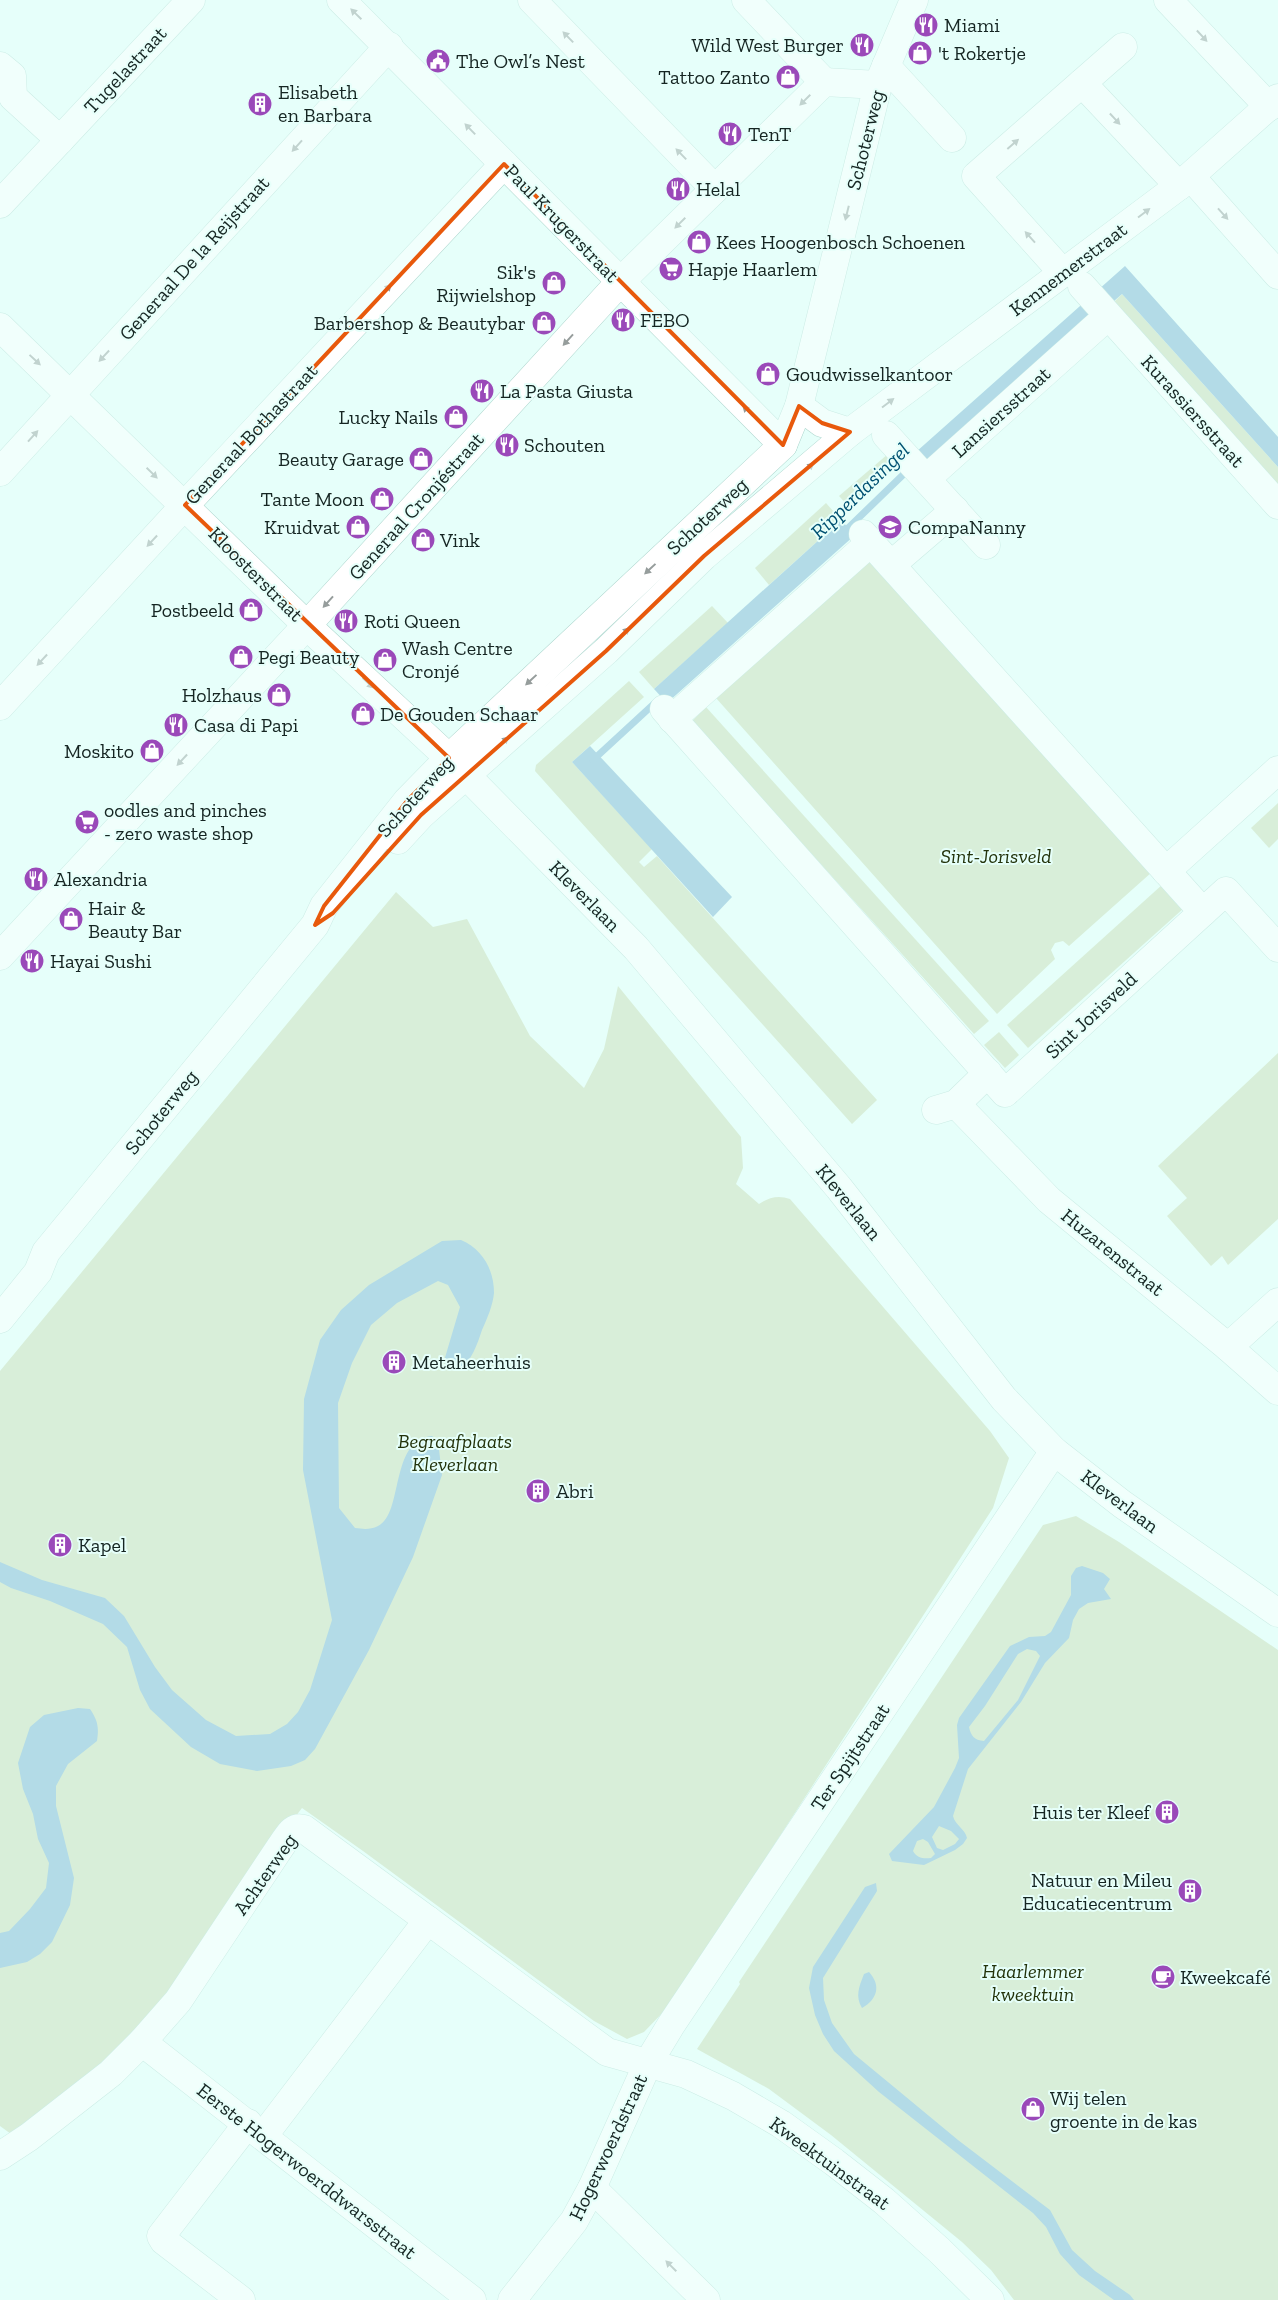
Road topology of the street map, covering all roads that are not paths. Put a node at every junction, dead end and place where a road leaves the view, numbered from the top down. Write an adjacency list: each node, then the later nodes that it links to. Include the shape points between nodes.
1 (191, 0): 15 (street, Tugelastraat)
2 (341, 0): 7 (street, Paul Krugerstraat, one-way to 2)
3 (532, 0): 18 (street, one-way to 3)
4 (746, 0): 11 (street)
5 (914, 0): 10 (street, Schoterweg)
6 (1168, 0): 13 (street, one-way to 13)
7 (389, 46): 16 (street, Paul Krugerstraat, one-way to 7); 25 (street, Generaal De la Reijstraat, one-way to 25)
8 (1123, 47): 12 (street)
9 (0, 66): 15 (street, via 12,76 13,97)
10 (882, 75): 11 (street); 14 (street); 26 (street, Schoterweg, one-way to 26)
11 (824, 82): 18 (street, Generaal Cronjéstraat, one-way to 18)
12 (1082, 84): 17 (street, one-way to 17); 22 (street, Kurassiersstraat, one-way to 12, via 976,176)
13 (1273, 102): 17 (street, Kennemerstraat)
14 (952, 138)
15 (60, 140): 19 (street, Tugelastraat)
16 (504, 164): 21 (street, Paul Krugerstraat); 32 (street, Generaal Bothastraat, one-way to 16)
17 (1185, 182): 20 (street, one-way to 20); 22 (street, Kennemerstraat, one-way to 17)
18 (715, 189): 21 (street, Generaal Cronjéstraat, one-way to 21)
19 (0, 204)
20 (1278, 275)
21 (620, 282): 29 (street, Paul Krugerstraat, one-way to 21); 38 (street, Generaal Cronjéstraat, one-way to 38)
22 (1078, 285): 23 (street, Kurassiersstraat); 27 (street, Kennemerstraat, one-way to 22)
23 (1108, 316): 31 (street, Lansiersstraat); 33 (street, Kurassiersstraat)
24 (0, 327): 25 (street, Kloosterstraat, one-way to 25)
25 (70, 393): 30 (street, Generaal De la Reijstraat, one-way to 25); 32 (street, Kloosterstraat, one-way to 32)
26 (799, 406): 27 (street, via 822,423); 29 (street, Schoterweg)
27 (850, 432): 36 (street, Schoterweg, one-way to 27)
28 (894, 444): 31 (street)
29 (783, 445): 36 (street, via 775,477); 40 (street, Schoterweg, one-way to 40)
30 (0, 472)
31 (926, 479): 34 (street)
32 (185, 505): 38 (street, Kloosterstraat); 39 (street, Generaal Bothastraat, one-way to 39)
33 (1278, 505)
34 (954, 510): 35 (street); 37 (street)
35 (986, 545)
36 (704, 556): 40 (street, Schoterweg, one-way to 36, via 606,650)
37 (891, 564): 42 (street); 46 (street, via 866,538 668,714)
38 (307, 625): 40 (street, Kloosterstraat, one-way to 40); 45 (street, Generaal Cronjéstraat, one-way to 45)
39 (0, 706)
40 (457, 766): 47 (street, Schoterweg, via 407,802 330,898 315,925); 53 (street, Kleverlaan, via 636,948 838,1188 1004,1399)
41 (1278, 770): 42 (street)
42 (1166, 870): 43 (street)
43 (1203, 912): 44 (street, via 1226,891); 46 (street, Sint Jorisveld, via 1005,1093)
44 (1278, 948)
45 (0, 956)
46 (988, 1073): 51 (street, Huzarenstraat, via 946,1107 1049,1200)
47 (46, 1252): 48 (street, Schoterweg, via 26,1264); 50 (street, Schoterweg, via 38,1272)
48 (0, 1296)
49 (1278, 1302): 51 (street)
50 (0, 1319)
51 (1228, 1347): 52 (street, Huzarenstraat)
52 (1278, 1391)
53 (1054, 1451): 54 (street, Kleverlaan, via 1122,1504); 57 (street, Ter Spijtstraat)
54 (1278, 1613)
55 (428, 1920): 56 (street, Achterweg, via 304,1829 294,1829 178,2001); 57 (street, Achterweg, via 607,2052); 58 (street)
56 (142, 2042): 58 (street, Eerste Hogerwoerddwarsstraat); 59 (street, Achterweg, via 110,2073)
57 (648, 2063): 60 (street, Hogerwoerdstraat); 65 (street, Kweektuinstraat, via 686,2074 781,2124 884,2201)
58 (256, 2129): 61 (street, via 161,2236); 62 (street, Eerste Hogerwoerddwarsstraat)
59 (0, 2156)
60 (592, 2188): 63 (street, Hogerwoerdstraat, via 574,2221); 64 (street, one-way to 60)
61 (241, 2300)
62 (472, 2300)
63 (512, 2300)
64 (706, 2300)
65 (990, 2300)

